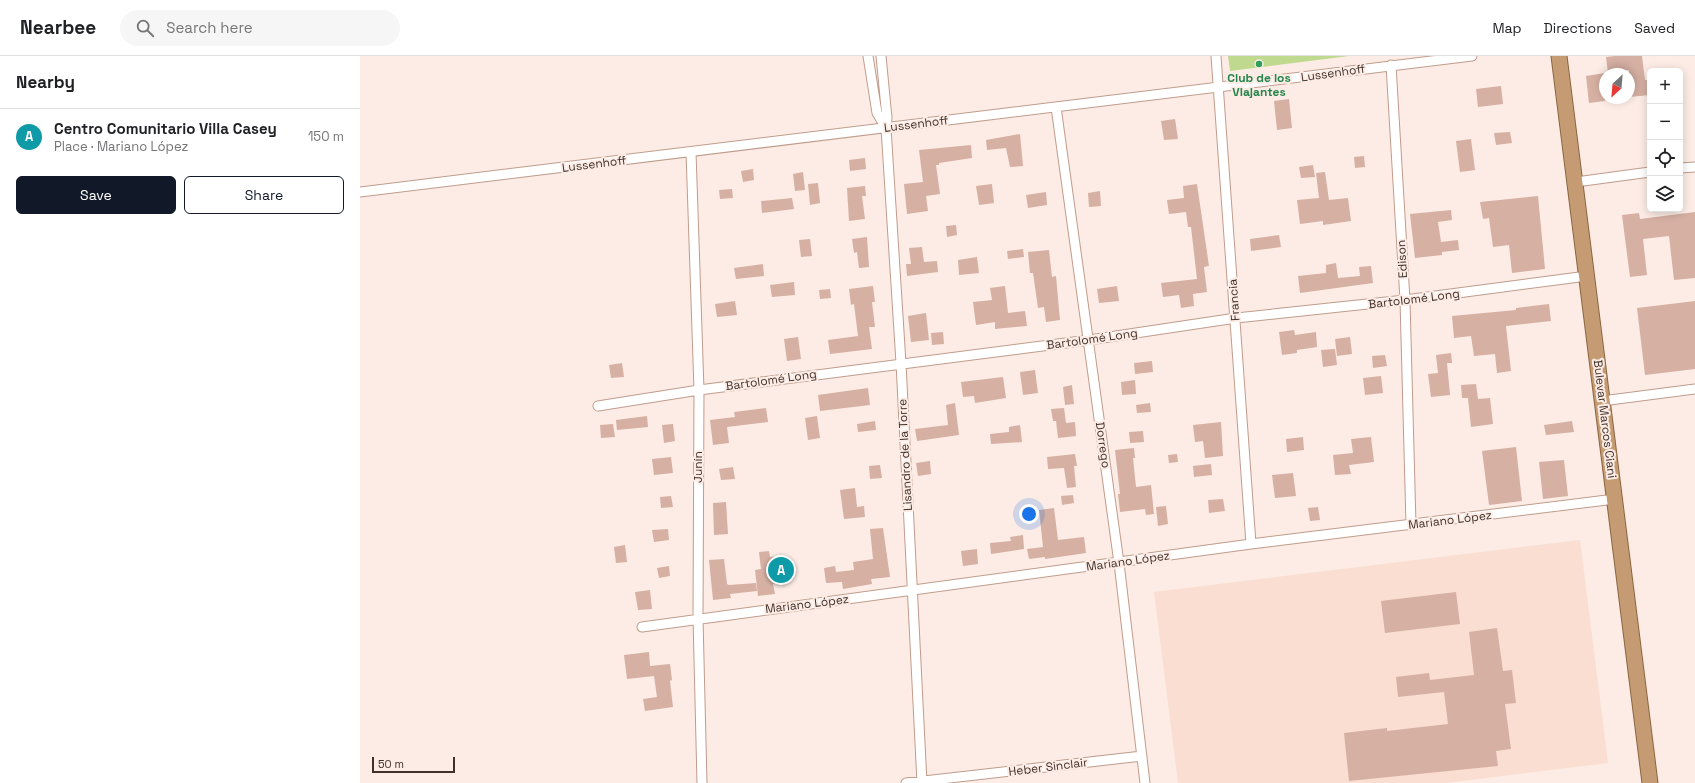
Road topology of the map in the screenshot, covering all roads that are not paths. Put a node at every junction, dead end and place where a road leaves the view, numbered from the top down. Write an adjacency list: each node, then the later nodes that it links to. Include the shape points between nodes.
1 (868, 56): 9 (street, Lisandro de la Torre, via 877,114)
2 (881, 56): 9 (street, Lisandro de la Torre)
3 (1216, 56): 7 (street, Francia)
4 (1472, 56): 6 (street, Lussenhoff)
5 (1559, 56): 14 (highway, Bulevar Marcos Ciani)
6 (1391, 65): 7 (street, Lussenhoff); 17 (street, Edison)
7 (1219, 88): 8 (street, Lussenhoff); 18 (street, Francia)
8 (1056, 107): 9 (street, Lussenhoff); 19 (street, Dorrego)
9 (886, 128): 10 (street, Lussenhoff); 20 (street, Lisandro de la Torre)
10 (691, 152): 15 (street, Lussenhoff); 21 (street, Junín)
11 (1695, 166): 12 (street)
12 (1683, 168)
13 (1647, 172): 14 (street)
14 (1576, 182): 16 (highway, Bulevar Marcos Ciani)
15 (360, 192)
16 (1587, 276): 17 (street, Bartolomé Long); 23 (highway, Bulevar Marcos Ciani)
17 (1405, 300): 18 (street, Bartolomé Long); 26 (street, Edison)
18 (1236, 318): 19 (street, Bartolomé Long); 27 (street, Francia)
19 (1089, 340): 20 (street, Bartolomé Long); 28 (street, Dorrego)
20 (901, 363): 21 (street, Bartolomé Long); 29 (street, Lisandro de la Torre)
21 (699, 390): 24 (street, Bartolomé Long); 30 (street, Junín)
22 (1695, 390): 23 (street)
23 (1602, 401): 25 (highway, Bulevar Marcos Ciani)
24 (598, 406)
25 (1615, 499): 26 (street, Mariano López); 37 (highway, Bulevar Marcos Ciani)
26 (1411, 525): 27 (street, Mariano López)
27 (1251, 544): 28 (street, Mariano López)
28 (1119, 563): 29 (street, Mariano López); 32 (street, Dorrego)
29 (912, 590): 30 (street, Mariano López); 33 (street, Lisandro de la Torre)
30 (698, 618): 31 (street, Mariano López); 34 (street, Junín)
31 (642, 626)
32 (1142, 756): 33 (street, Heber Sinclair); 36 (street, Dorrego)
33 (922, 782): 35 (street, Heber Sinclair)
34 (702, 783)
35 (906, 783)
36 (1145, 783)
37 (1650, 783)

